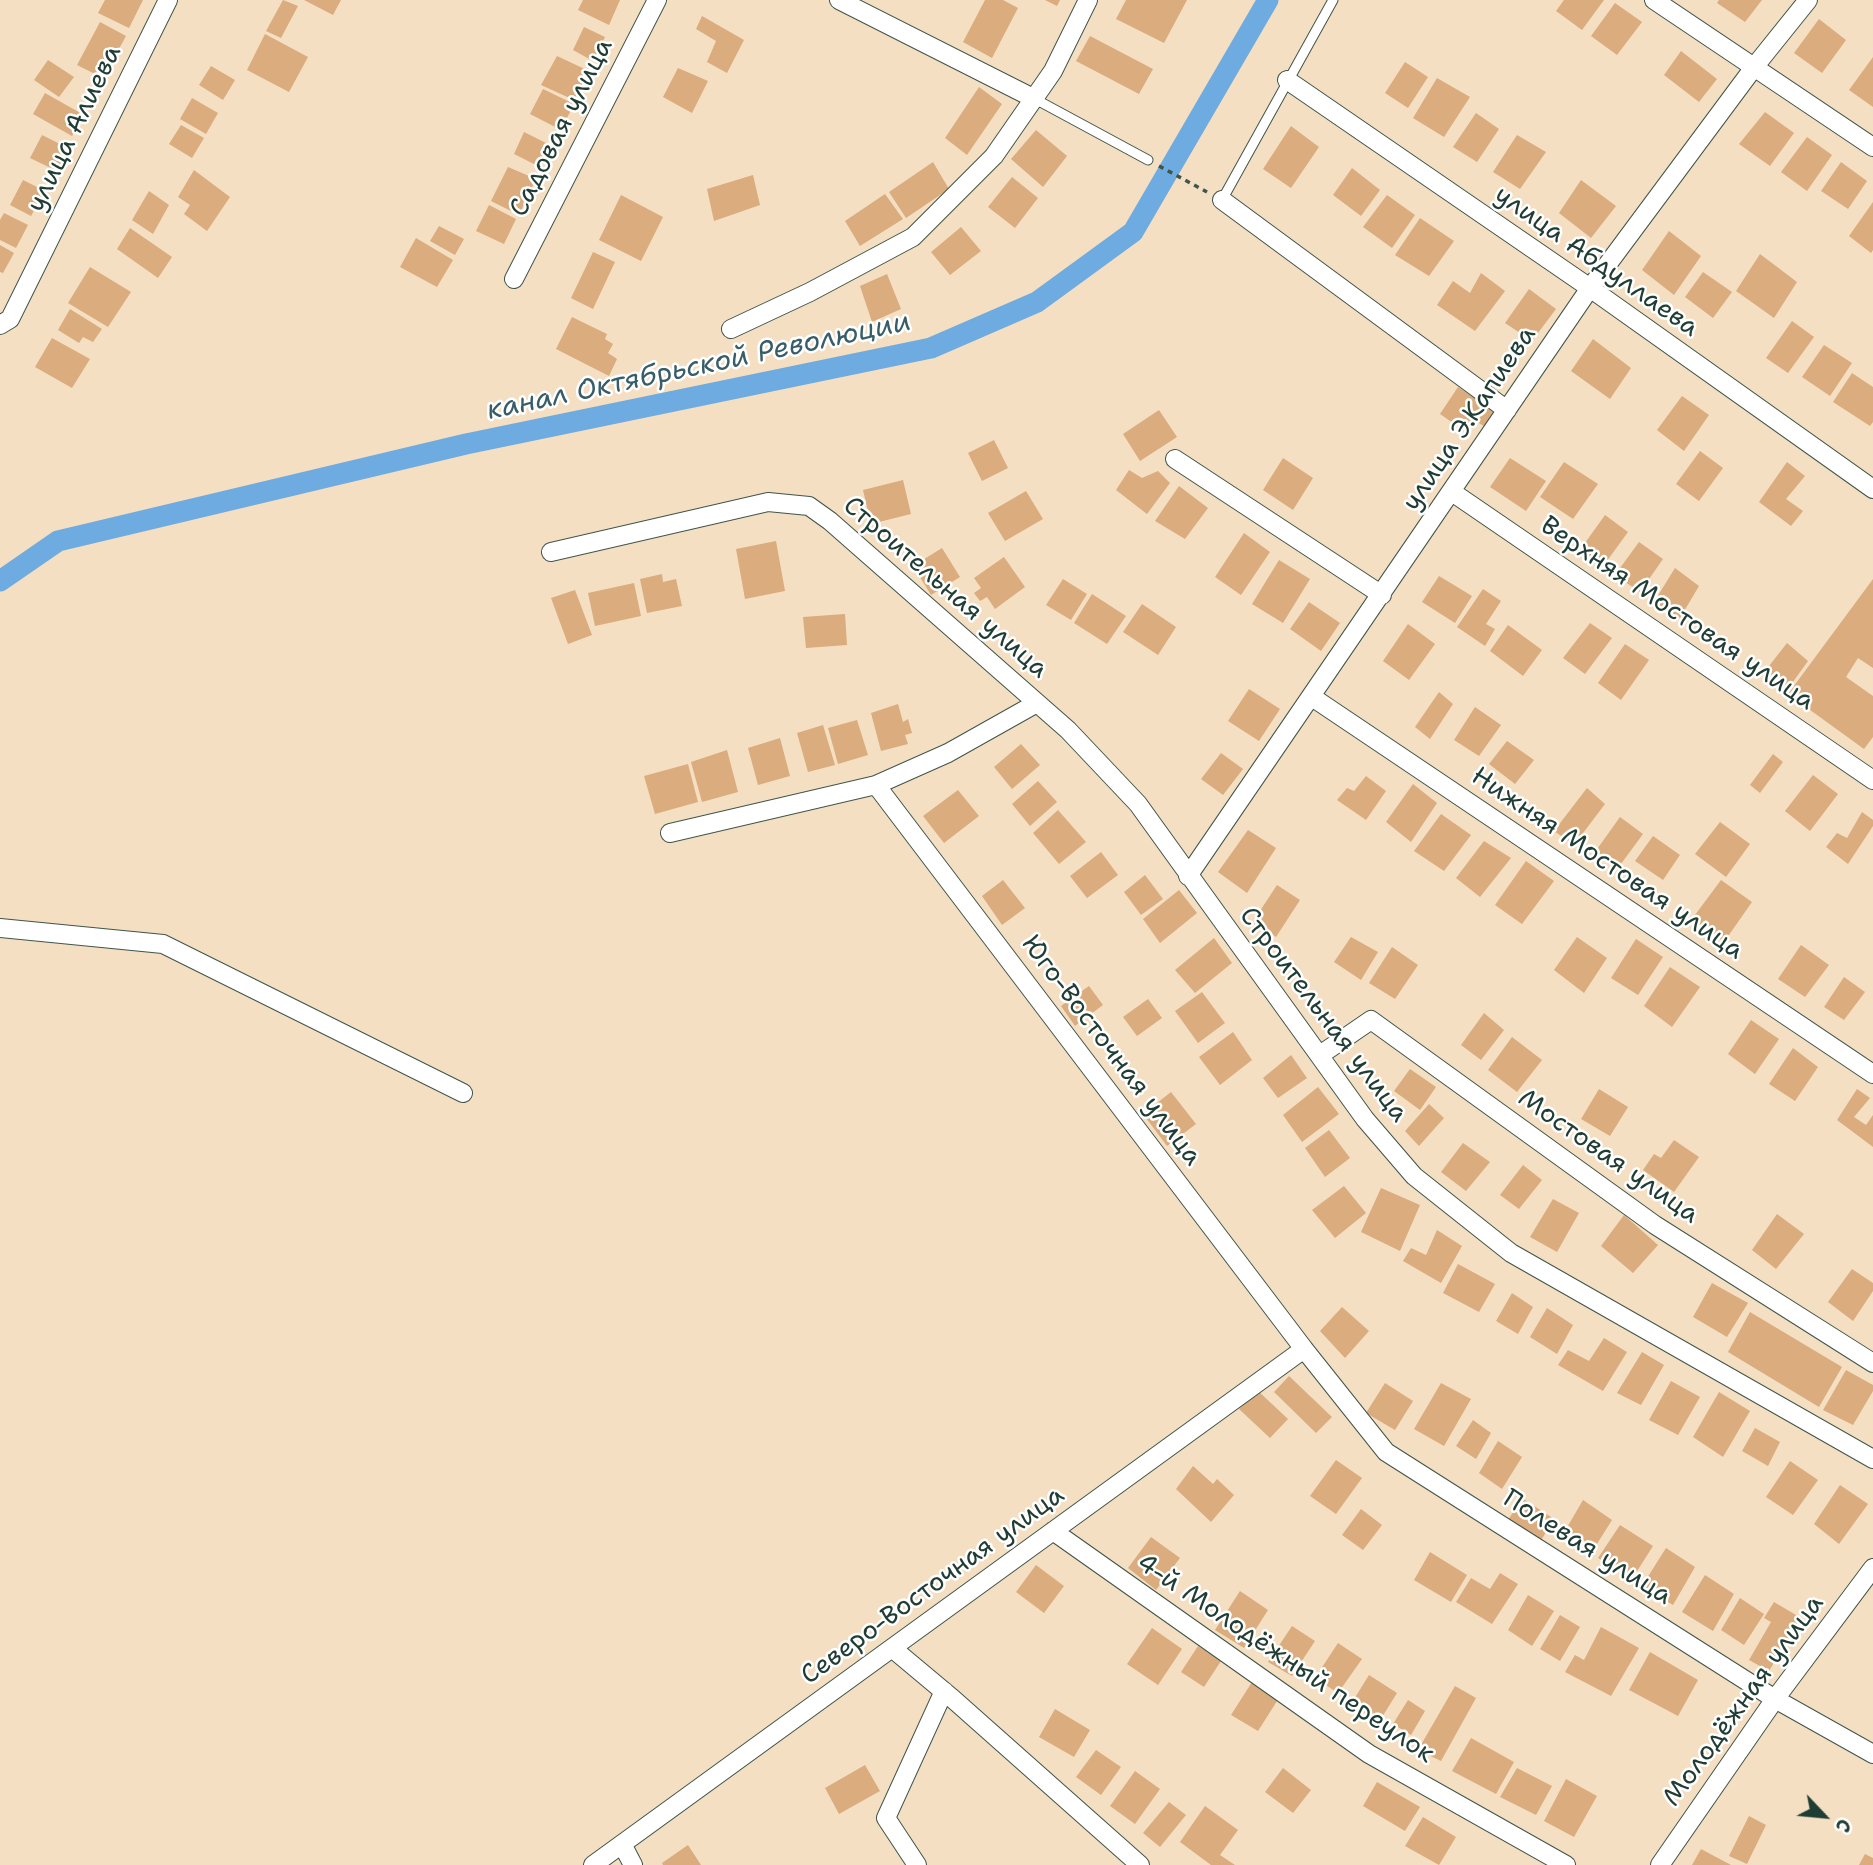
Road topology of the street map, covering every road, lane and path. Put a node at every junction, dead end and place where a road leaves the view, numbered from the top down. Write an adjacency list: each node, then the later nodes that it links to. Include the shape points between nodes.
1 (168, 0): 16 (street, улица Алиева)
2 (657, 0): 14 (street, Садовая улица)
3 (839, 0): 10 (street)
4 (1087, 0): 10 (street)
5 (1333, 0): 9 (lane)
6 (1654, 0): 8 (street)
7 (1808, 0): 8 (street, улица Э.Капиева)
8 (1755, 66): 11 (street); 15 (street, улица Э.Капиева)
9 (1287, 80): 13 (lane); 15 (street, улица Абдуллаева)
10 (1035, 99): 12 (lane); 17 (street, via 994,156 913,237)
11 (1873, 147)
12 (1148, 160): 13 (path)
13 (1222, 200): 18 (street)
14 (514, 279)
15 (1590, 288): 18 (street, улица Э.Капиева); 20 (street, улица Абдуллаева)
16 (5, 322)
17 (731, 329)
18 (1507, 410): 21 (street, улица Э.Капиева)
19 (1175, 460): 23 (street)
20 (1873, 489)
21 (1452, 492): 23 (street, улица Э.Капиева); 26 (street, Верхняя Мостовая улица)
22 (551, 552): 25 (street, Строительная улица, via 768,502 808,506 830,520)
23 (1382, 594): 24 (street, улица Э.Капиева)
24 (1312, 697): 29 (street, улица Э.Капиева); 32 (street, Нижняя Мостовая улица)
25 (1037, 703): 27 (street, via 948,753); 29 (street, Строительная улица, via 1138,804)
26 (1873, 780)
27 (876, 785): 28 (street); 34 (street, Юго-Восточная улица)
28 (670, 833)
29 (1188, 876): 31 (street, Строительная улица)
30 (0, 929): 33 (street, via 163,944)
31 (1320, 1055): 35 (street, Мостовая улица, via 1371,1020 1655,1225); 36 (street, Строительная улица, via 1365,1119 1414,1176 1511,1253)
32 (1873, 1073)
33 (463, 1093)
34 (1304, 1349): 37 (street, Северо-Восточная улица); 41 (street, Полевая улица, via 1387,1452)
35 (1873, 1363)
36 (1873, 1459)
37 (1053, 1531): 39 (street, Северо-Восточная улица); 48 (street, 4-й Молодёжный переулок, via 1369,1754)
38 (1873, 1567): 41 (street, Молодёжная улица)
39 (892, 1648): 40 (street); 43 (street, Северо-Восточная улица)
40 (944, 1691): 46 (street, via 886,1818); 47 (street)
41 (1775, 1699): 42 (street, Полевая улица); 49 (street, Молодёжная улица)
42 (1873, 1754)
43 (622, 1844): 44 (street, Северо-Восточная улица); 45 (street)
44 (593, 1865)
45 (633, 1865)
46 (917, 1865)
47 (1139, 1865)
48 (1566, 1865)
49 (1660, 1865)

